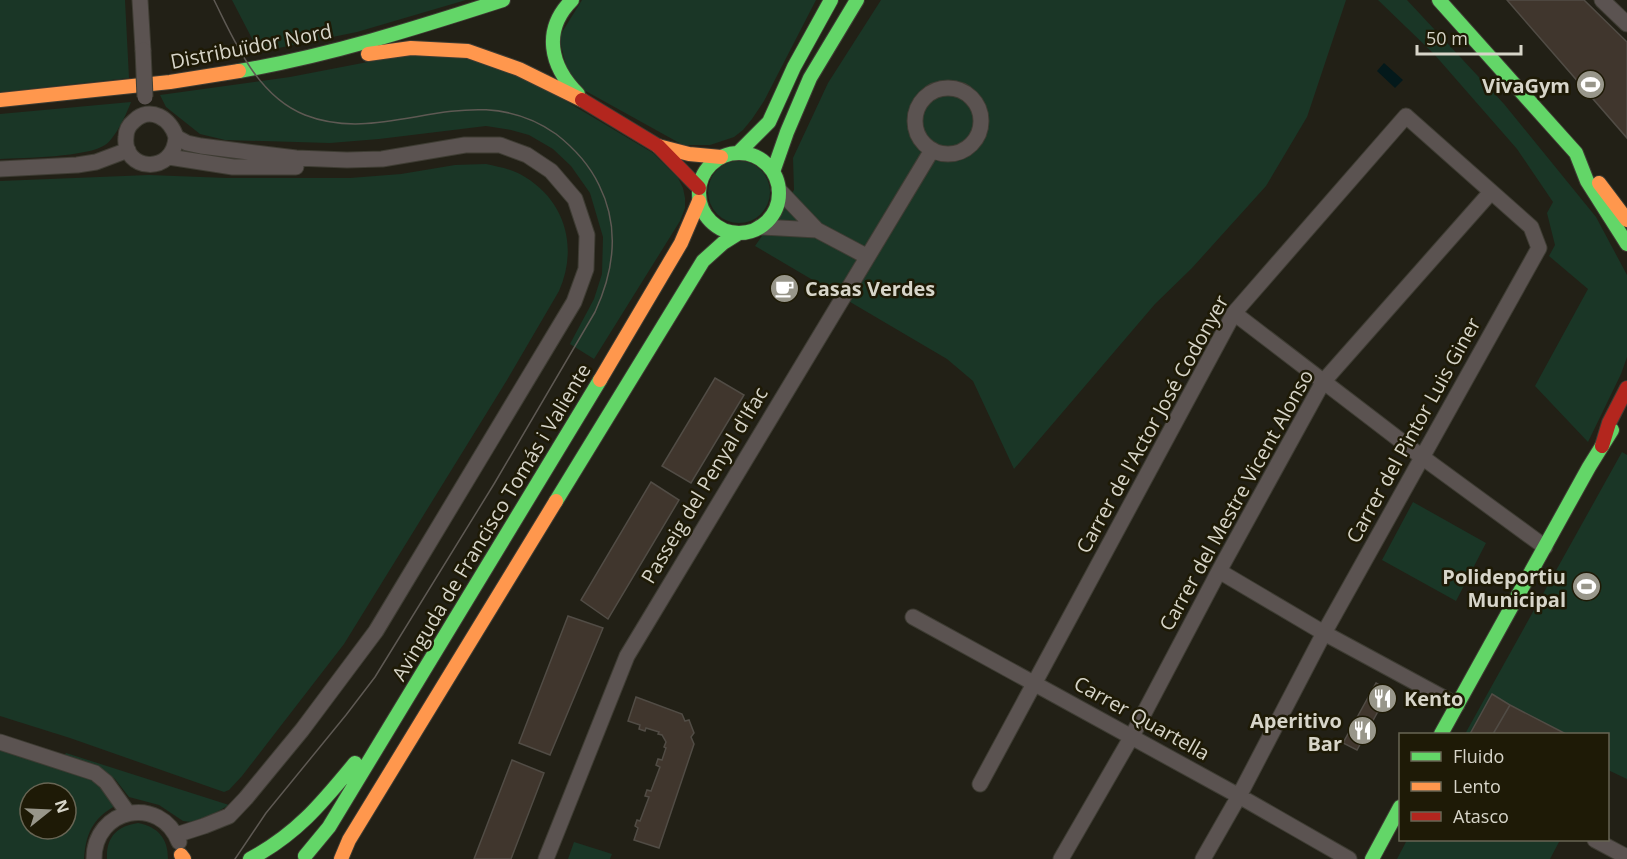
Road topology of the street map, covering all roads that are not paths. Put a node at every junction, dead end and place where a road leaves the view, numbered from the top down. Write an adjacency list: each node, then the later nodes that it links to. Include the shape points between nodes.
1 (140, 0): 10 (street, bridge)
2 (503, 0): 9 (main road, Distribuïdor Nord, via 413,29)
3 (572, 0): 12 (main road, via 558,16 553,49 558,68)
4 (831, 0): 19 (main road, via 769,122)
5 (857, 0): 25 (main road, via 810,78)
6 (1439, 0): 20 (main road)
7 (1602, 0): 8 (street)
8 (1627, 24)
9 (274, 65): 11 (main road, Distribuïdor Nord, via 158,84); 12 (main road, via 306,67 411,48 468,51 519,69)
10 (145, 97): 13 (street); 14 (street)
11 (0, 100)
12 (586, 102): 16 (main road)
13 (156, 115): 14 (street, via 140,116); 15 (street, via 169,123)
14 (134, 121): 17 (street, via 126,135)
15 (176, 137): 21 (street); 23 (street, via 194,145 237,152)
16 (658, 146): 22 (main road); 28 (main road)
17 (128, 150): 21 (street, via 132,157 147,165); 24 (street, via 77,165)
18 (932, 150): 18 (street, via 954,154 974,142 980,131 979,108 964,91 952,87 930,92 916,109 916,132); 35 (street, Passeig del Penyal d'Ifac)
19 (738, 153): 22 (main road); 25 (main road, via 758,158)
20 (1576, 153): 29 (main road); 30 (main road); 34 (main road, via 1587,181)
21 (169, 157): 23 (street, via 232,166 295,167)
22 (721, 157): 28 (main road, via 703,176)
23 (347, 160): 57 (street, via 382,159 465,145 501,145 527,155 551,171 575,199 587,235 586,269 574,302 376,631 302,730 229,816)
24 (0, 169)
25 (773, 172): 26 (main road)
26 (779, 190): 31 (main road, via 778,204); 32 (street)
27 (1491, 192): 36 (street, Carrer de l'Actor José Codonyer, via 1406,116); 37 (street, Carrer del Mestre Vicent Alonso); 42 (street, Carrer del Pintor Luis Giner, via 1531,227 1539,248)
28 (699, 195): 33 (main road, via 709,220 728,232); 47 (main road, Avinguda de Francisco Tomás i Valiente, via 681,243)
29 (1627, 204)
30 (1627, 220)
31 (760, 227): 32 (street); 33 (main road)
32 (818, 230): 35 (street)
33 (739, 233): 64 (main road, via 703,261)
34 (1627, 244)
35 (866, 256): 65 (street, Passeig del Penyal d'Ifac, via 627,656)
36 (1234, 314): 37 (street); 48 (street, Carrer de l'Actor José Codonyer)
37 (1323, 382): 42 (street); 44 (street, Carrer del Mestre Vicent Alonso)
38 (1627, 388): 41 (main road)
39 (1627, 405): 40 (main road)
40 (1621, 419): 41 (main road)
41 (1602, 446): 43 (main road)
42 (1422, 457): 43 (street); 46 (street, Carrer del Pintor Luis Giner)
43 (1545, 547): 49 (main road)
44 (1219, 571): 46 (street); 51 (street, Carrer del Mestre Vicent Alonso)
45 (913, 617): 48 (street, Carrer Quartella)
46 (1324, 633): 49 (street); 54 (street, Carrer del Pintor Luis Giner)
47 (421, 676): 59 (main road, Avinguda de Francisco Tomás i Valiente, via 329,827); 63 (main road, via 304,822 284,840)
48 (1034, 684): 51 (street, Carrer Quartella); 53 (street, Carrer de l'Actor José Codonyer)
49 (1458, 705): 50 (main road)
50 (1442, 733)
51 (1132, 736): 54 (street, Carrer Quartella); 66 (street, Carrer del Mestre Vicent Alonso)
52 (0, 742): 56 (street, via 95,773)
53 (980, 784)
54 (1239, 796): 67 (street, Carrer del Pintor Luis Giner); 68 (street, Carrer Quartella)
55 (1399, 811): 69 (main road)
56 (128, 813): 57 (street, via 155,816); 62 (street, via 105,826 98,837)
57 (176, 835): 61 (street)
58 (1597, 841): 60 (street)
59 (304, 857)
60 (1627, 857)
61 (182, 858)
62 (94, 859)
63 (250, 859)
64 (341, 859)
65 (546, 859)
66 (1061, 859)
67 (1203, 859)
68 (1349, 859)
69 (1372, 859)

